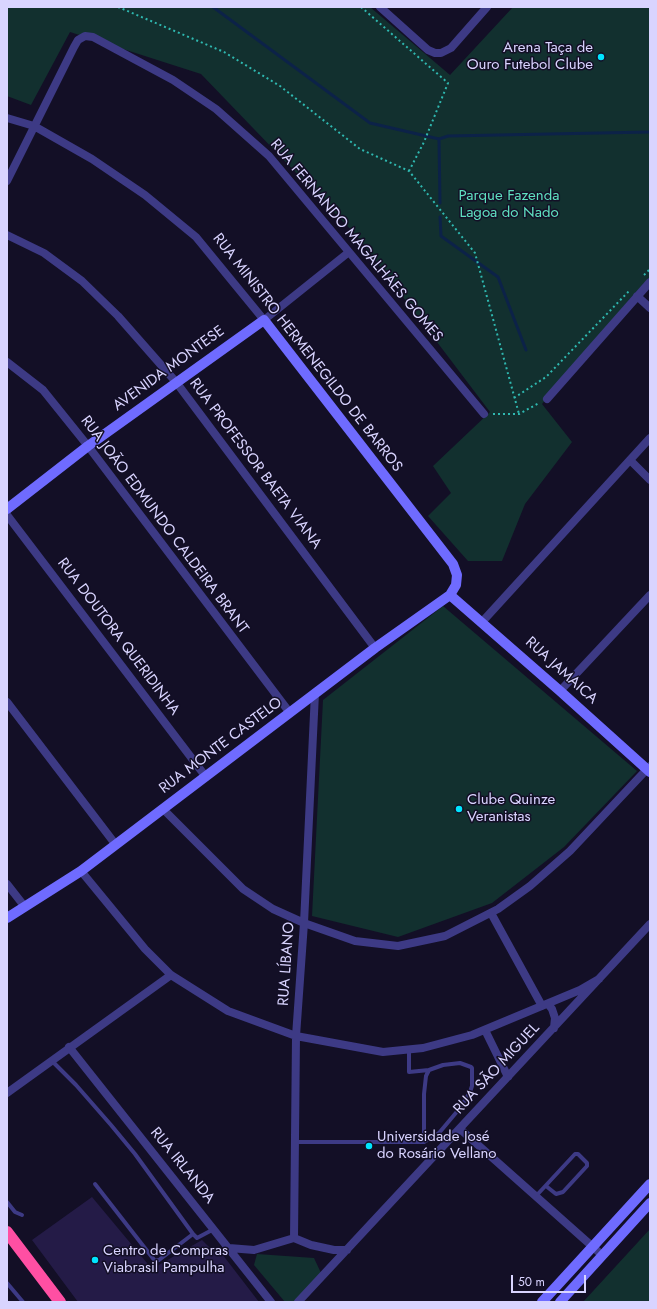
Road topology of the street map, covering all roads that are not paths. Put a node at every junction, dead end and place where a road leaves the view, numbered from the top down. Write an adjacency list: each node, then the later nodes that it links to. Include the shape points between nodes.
1 (380, 7): 2 (street, via 428,50 435,53 451,48)
2 (487, 7)
3 (7, 118): 4 (street, RUA MINISTRO HERMENEGILDO DE BARROS)
4 (34, 126): 5 (street); 7 (street, RUA FERNANDO MAGALHÃES GOMES, via 78,40 85,36 93,37 173,80 216,110 269,156); 11 (street, RUA MINISTRO HERMENEGILDO DE BARROS, via 92,159 145,196 196,237)
5 (7, 181)
6 (7, 235): 13 (street, RUA PROFESSOR BAETA VIANA, via 44,253 82,281 118,316)
7 (349, 252): 11 (street, AVENIDA MONTESE); 15 (street, RUA FERNANDO MAGALHÃES GOMES)
8 (650, 282): 9 (street)
9 (637, 296): 10 (street); 14 (street)
10 (650, 308)
11 (264, 320): 13 (street, AVENIDA MONTESE); 22 (street, RUA MINISTRO HERMENEGILDO DE BARROS, via 453,564 457,575 456,586)
12 (7, 362): 17 (street, RUA JOÃO EDMUNDO CALDEIRA BRANT, via 43,390)
13 (176, 382): 17 (street, AVENIDA MONTESE); 25 (street, RUA PROFESSOR BAETA VIANA)
14 (547, 399)
15 (484, 414)
16 (650, 438): 18 (street)
17 (88, 446): 20 (street, AVENIDA MONTESE); 29 (street, RUA JOÃO EDMUNDO CALDEIRA BRANT)
18 (630, 460): 19 (street); 24 (street)
19 (650, 480)
20 (7, 510)
21 (7, 515): 31 (street, RUA DOUTORA QUERIDINHA)
22 (450, 594): 24 (street, RUA JAMAICA); 25 (street, RUA MONTE CASTELO)
23 (650, 595): 26 (street)
24 (482, 622): 26 (street, RUA JAMAICA)
25 (375, 648): 27 (street, RUA MONTE CASTELO)
26 (560, 691): 30 (street, RUA JAMAICA)
27 (316, 693): 29 (street, RUA MONTE CASTELO); 39 (street, RUA LÍBANO)
28 (7, 702): 33 (street)
29 (290, 713): 31 (street, RUA MONTE CASTELO)
30 (649, 769): 37 (street, via 570,851 530,886)
31 (206, 777): 32 (street, RUA MONTE CASTELO)
32 (163, 809): 33 (street, RUA MONTE CASTELO); 39 (street, via 243,889 273,909)
33 (116, 845): 34 (street, RUA MONTE CASTELO)
34 (81, 871): 36 (street, RUA MONTE CASTELO); 41 (street, via 144,949)
35 (7, 884): 36 (street)
36 (25, 907): 38 (street, RUA MONTE CASTELO)
37 (491, 913): 39 (street, via 445,936 398,946 354,941); 43 (street)
38 (7, 918)
39 (304, 923): 46 (street, RUA LÍBANO)
40 (650, 924): 42 (street, RUA SÃO MIGUEL)
41 (171, 975): 46 (street, via 228,1011); 47 (street)
42 (599, 979): 43 (street); 44 (street, RUA SÃO MIGUEL)
43 (545, 1005): 44 (street, via 552,1008); 45 (street)
44 (554, 1028): 51 (street, RUA SÃO MIGUEL)
45 (485, 1030): 48 (street, via 424,1048); 51 (street)
46 (296, 1036): 48 (street, via 383,1052); 54 (street, RUA LÍBANO)
47 (69, 1047): 49 (street); 63 (street, RUA IRLANDA)
48 (409, 1049): 50 (lane, via 409,1072)
49 (52, 1061): 52 (street); 65 (lane, via 88,1097 135,1154)
50 (429, 1070): 55 (lane, via 425,1088); 55 (lane, via 460,1063 471,1067 472,1086 460,1108 439,1133)
51 (508, 1077): 53 (street, RUA SÃO MIGUEL)
52 (7, 1093)
53 (460, 1129): 59 (street); 69 (street, RUA SÃO MIGUEL)
54 (295, 1142): 55 (lane); 66 (street, RUA LÍBANO)
55 (424, 1142)
56 (96, 1184): 65 (lane, via 155,1261)
57 (650, 1184): 67 (street)
58 (546, 1186): 58 (lane, via 574,1154 578,1154 587,1163 563,1192 556,1194); 59 (lane)
59 (536, 1197): 67 (street)
60 (7, 1202): 62 (lane, via 15,1212)
61 (650, 1203): 70 (street)
62 (22, 1215)
63 (214, 1228): 65 (lane, via 197,1238); 68 (street, RUA IRLANDA)
64 (7, 1232): 73 (highway)
65 (193, 1234)
66 (294, 1238): 68 (street, via 254,1250); 69 (street, via 311,1245)
67 (593, 1247): 70 (street); 76 (street)
68 (229, 1248): 74 (street, RUA IRLANDA)
69 (347, 1250): 75 (street, RUA SÃO MIGUEL)
70 (602, 1255): 77 (street)
71 (7, 1283): 72 (lane)
72 (23, 1302)
73 (60, 1302)
74 (271, 1302)
75 (298, 1302)
76 (542, 1302)
77 (560, 1302)

